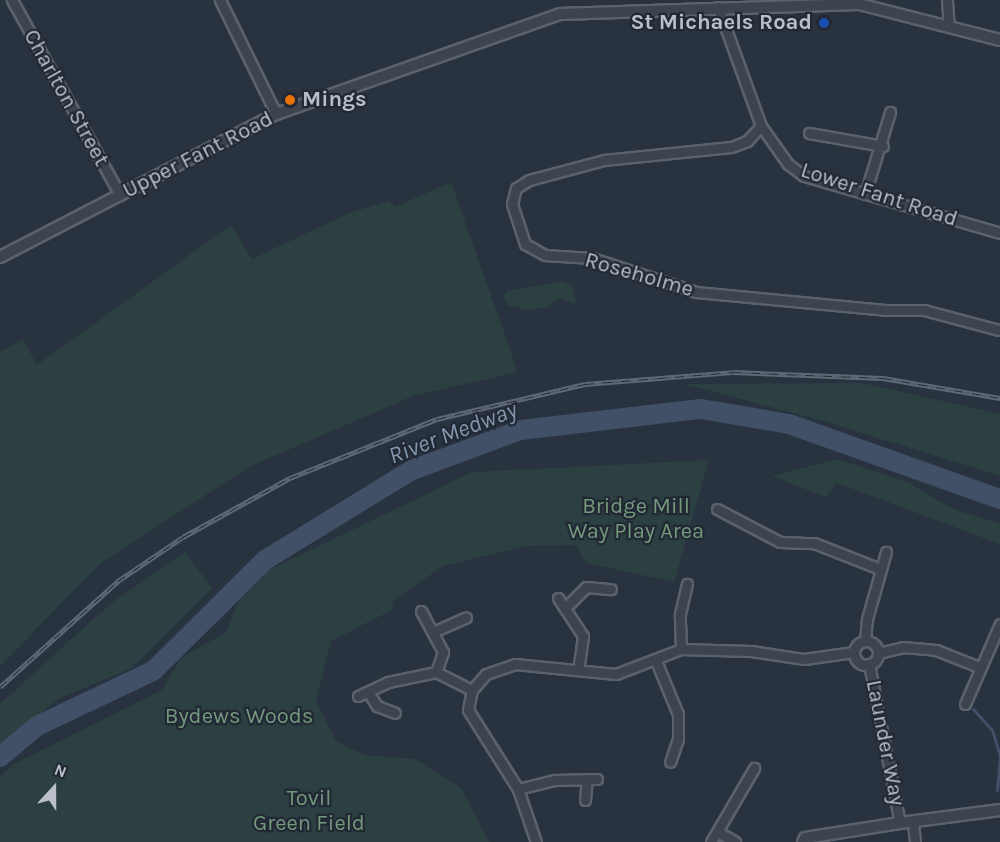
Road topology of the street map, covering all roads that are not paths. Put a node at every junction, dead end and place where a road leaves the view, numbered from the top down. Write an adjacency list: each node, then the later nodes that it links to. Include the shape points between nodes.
1 (12, 0): 13 (street, Charlton Street)
2 (219, 0): 8 (street)
3 (947, 0): 5 (street)
4 (718, 7): 5 (street, Upper Fant Road, via 874,5); 8 (street, Upper Fant Road, via 560,14); 9 (street, Lower Fant Road)
5 (949, 27): 6 (street, Upper Fant Road)
6 (1000, 40)
7 (890, 112): 11 (street)
8 (276, 114): 13 (street, Upper Fant Road)
9 (761, 126): 12 (street, Lower Fant Road, via 771,145 796,171); 16 (street, Roseholme, via 747,141 731,147 604,160 529,180 516,188 512,204 525,244 545,255 592,258 696,292 885,310 924,310)
10 (809, 133): 11 (street)
11 (883, 146): 12 (street)
12 (865, 194): 14 (street, Lower Fant Road)
13 (120, 195): 15 (street, Upper Fant Road)
14 (1000, 233)
15 (0, 257)
16 (999, 330)
17 (717, 509): 19 (street, via 780,542 814,543)
18 (886, 552): 19 (street)
19 (880, 569): 28 (street)
20 (687, 584): 29 (street, via 680,614)
21 (611, 589): 23 (street, via 586,587)
22 (558, 598): 23 (street)
23 (566, 607): 35 (street, via 583,636)
24 (421, 611): 27 (street)
25 (466, 617): 27 (street)
26 (1000, 624): 34 (street)
27 (433, 632): 36 (street, via 443,652)
28 (865, 641): 30 (street, Launder Way); 31 (street, Launder Way, via 873,643)
29 (681, 649): 30 (street, via 751,651 804,659); 32 (street)
30 (854, 652): 33 (street, Launder Way, via 859,662)
31 (878, 653): 33 (street, Launder Way); 34 (street, via 903,647 936,650)
32 (656, 661): 35 (street, via 616,675); 42 (street, via 678,714 678,739)
33 (869, 664): 47 (street, Launder Way)
34 (979, 667): 40 (street)
35 (578, 670): 37 (street, via 514,664 486,674)
36 (436, 672): 37 (street); 38 (street, via 388,682)
37 (472, 690): 44 (street, via 468,710)
38 (368, 692): 39 (street); 41 (street, via 377,706)
39 (358, 696)
40 (965, 704)
41 (395, 712)
42 (670, 762)
43 (754, 768): 49 (street)
44 (518, 789): 45 (street, via 555,780 592,779); 50 (street)
45 (585, 800)
46 (999, 813): 48 (street)
47 (900, 823): 48 (street); 53 (street, via 805,838)
48 (913, 823): 54 (street)
49 (718, 832): 51 (street); 52 (street)
50 (536, 842)
51 (711, 842)
52 (735, 842)
53 (803, 842)
54 (915, 842)

